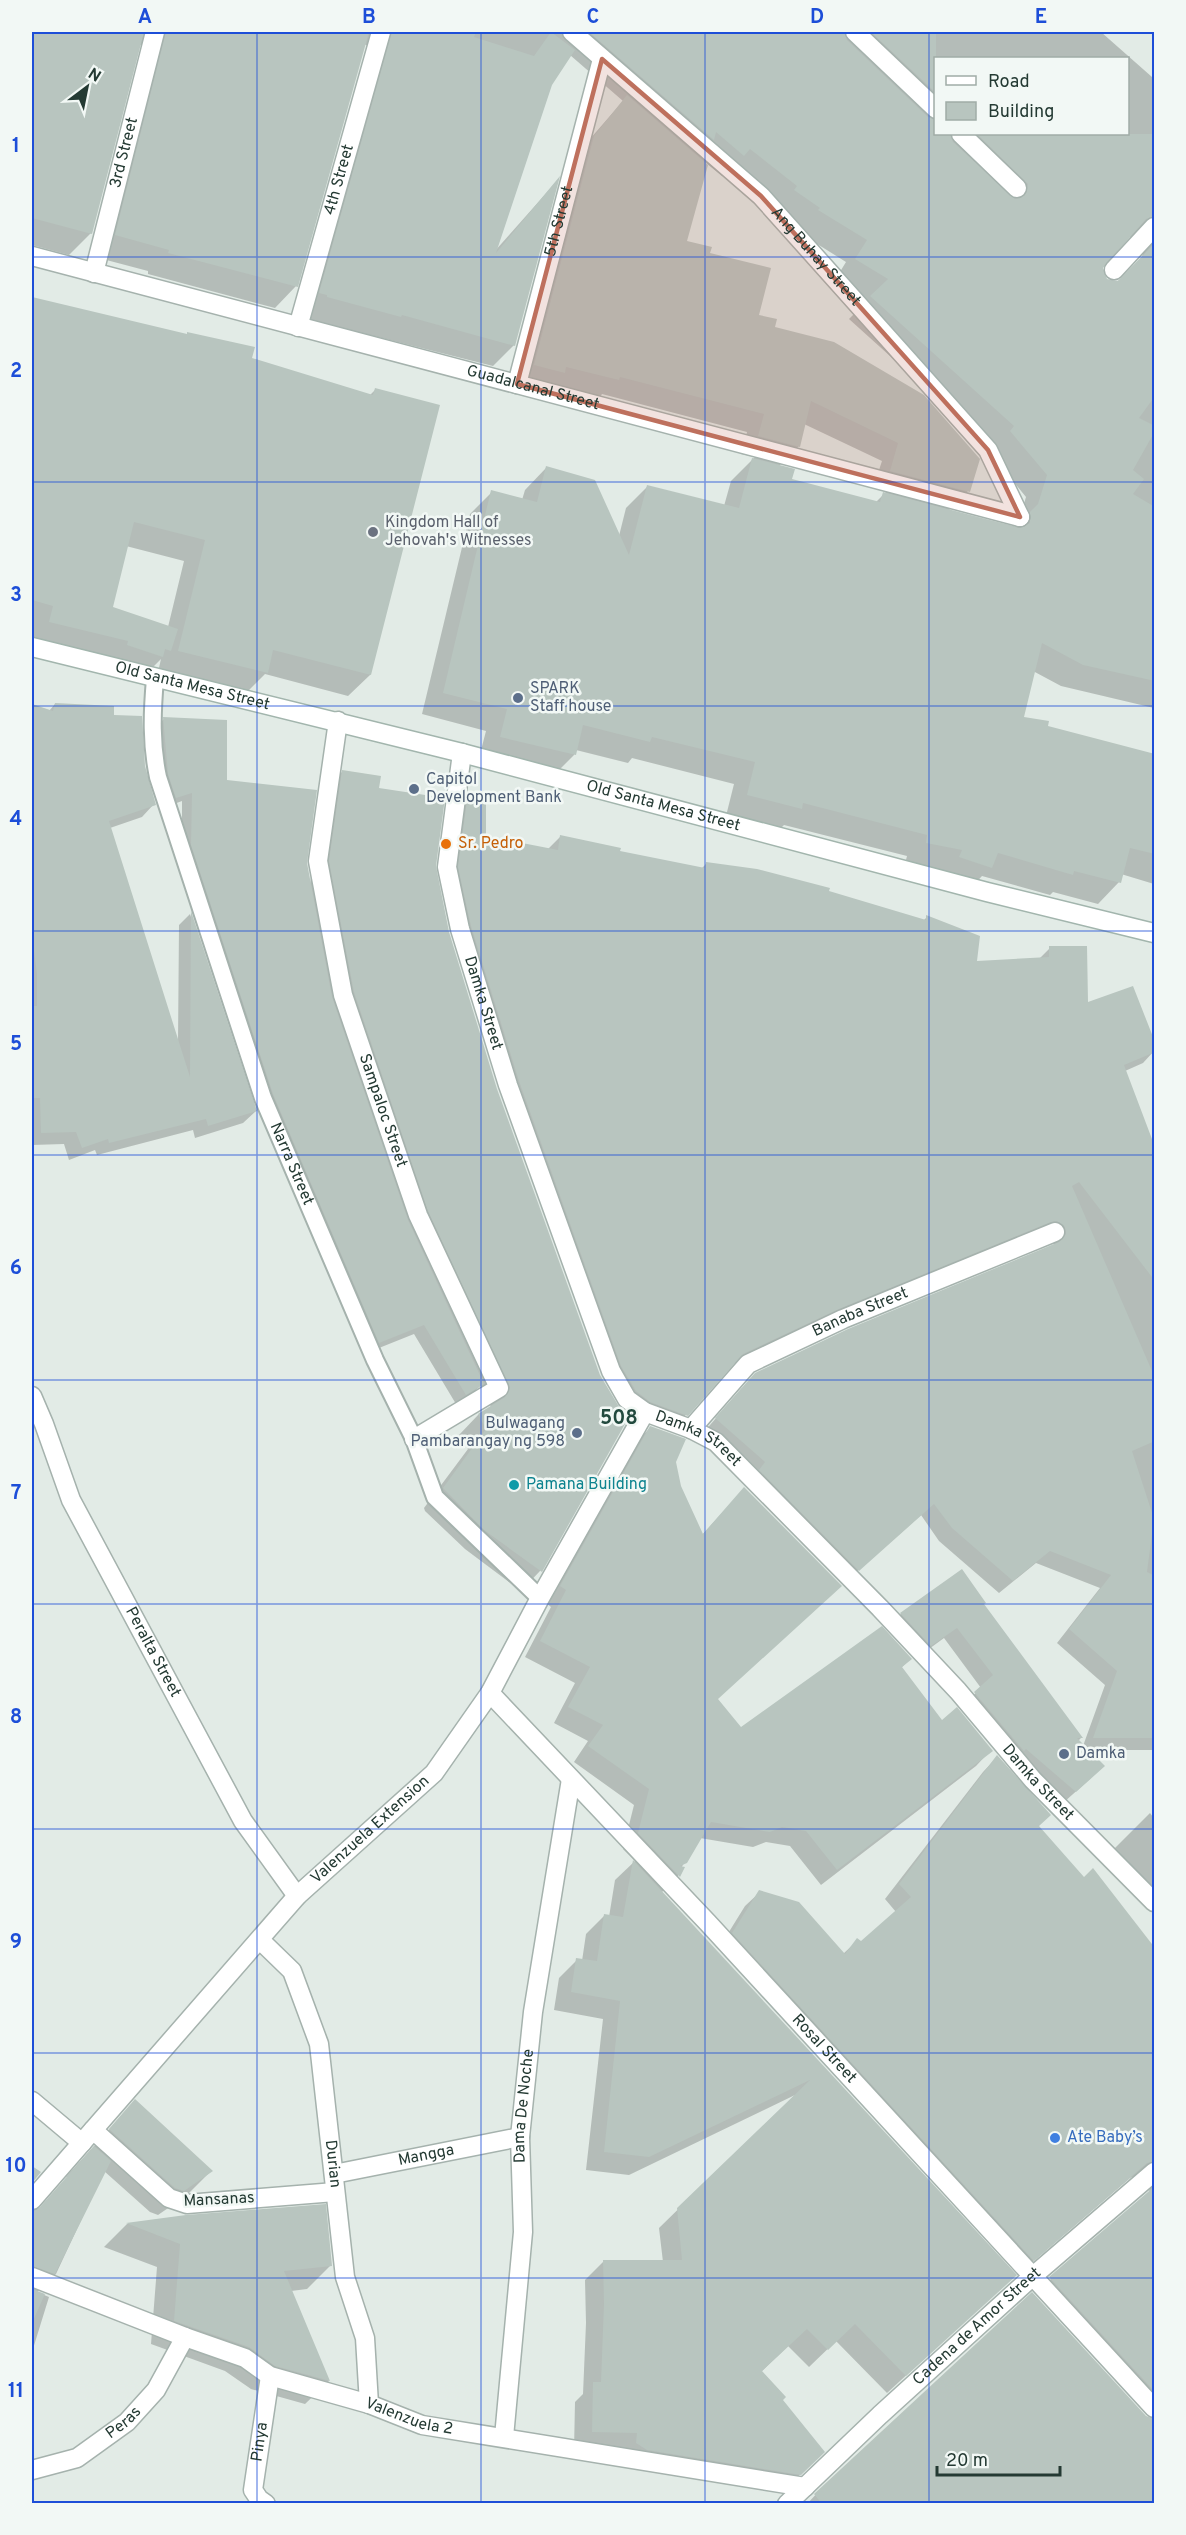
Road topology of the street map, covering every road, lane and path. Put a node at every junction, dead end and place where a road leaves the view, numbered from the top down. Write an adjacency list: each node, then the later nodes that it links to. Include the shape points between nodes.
1 (155, 32): 12 (street, 3rd Street)
2 (381, 32): 13 (street, 4th Street)
3 (572, 32): 5 (street, Ang Buhay Street)
4 (855, 32): 6 (street)
5 (602, 59): 14 (street, 5th Street); 15 (street, Ang Buhay Street, via 761,196 988,450)
6 (934, 107)
7 (962, 135): 8 (street)
8 (1017, 188)
9 (1155, 227): 11 (street)
10 (32, 256): 12 (street, Guadalcanal Street)
11 (1114, 270)
12 (94, 273): 13 (street, Guadalcanal Street)
13 (298, 327): 14 (street, Guadalcanal Street)
14 (516, 384): 15 (street, Guadalcanal Street)
15 (1027, 519)
16 (32, 647): 17 (street, Old Santa Mesa Street)
17 (155, 679): 18 (street, Old Santa Mesa Street); 25 (lane, Narra Street, via 152,723 158,777 263,1098 375,1360)
18 (338, 721): 19 (street, Old Santa Mesa Street); 25 (street, Sampaloc Street, via 318,861 343,995 418,1215 499,1388)
19 (462, 753): 20 (street, Old Santa Mesa Street); 23 (street, Damka Street, via 447,867 460,929 508,1085 610,1371 627,1399)
20 (1155, 933)
21 (1055, 1232): 24 (street, Banaba Street, via 843,1319 748,1364)
22 (32, 1396): 29 (street, Peralta Street, via 71,1500 243,1821)
23 (645, 1412): 24 (street, Damka Street); 26 (street, Valenzuela Extension)
24 (691, 1429): 30 (street, Damka Street, via 716,1442 880,1608 958,1691 1033,1780)
25 (414, 1439): 26 (lane, Narra Street, via 435,1497)
26 (540, 1598): 27 (street, Valenzuela Extension)
27 (490, 1693): 28 (street, Rosal Street); 29 (street, Valenzuela Extension, via 434,1773)
28 (571, 1779): 34 (street, Dama De Noche, via 533,2012); 38 (street, Rosal Street)
29 (297, 1896): 31 (street, Valenzuela Extension)
30 (1155, 1902)
31 (260, 1940): 33 (street, Valenzuela Extension); 36 (street, Durian, via 292,1971 319,2044)
32 (32, 2101): 33 (street, Mansanas)
33 (87, 2136): 36 (street, Mansanas, via 176,2202 187,2204); 37 (street, Valenzuela Extension)
34 (520, 2137): 36 (street, Mangga); 44 (street, Dama De Noche, via 523,2232)
35 (1155, 2172): 38 (street, Cadena de Amor Street)
36 (335, 2183): 42 (street, Durian, via 345,2277 365,2338)
37 (32, 2200)
38 (1033, 2276): 43 (street, Rosal Street); 46 (street, Cadena de Amor Street)
39 (32, 2277): 40 (street, Valenzuela 2)
40 (185, 2337): 41 (street, Valenzuela 2, via 245,2358); 45 (street, Peras, via 156,2390 127,2422 77,2458)
41 (270, 2376): 42 (street, Valenzuela 2); 47 (street, Pinya, via 253,2490)
42 (369, 2404): 44 (street, Valenzuela 2, via 423,2425)
43 (1155, 2408)
44 (504, 2437): 46 (street, Valenzuela 2)
45 (32, 2470)
46 (805, 2487): 48 (street)
47 (266, 2504)
48 (787, 2504)

